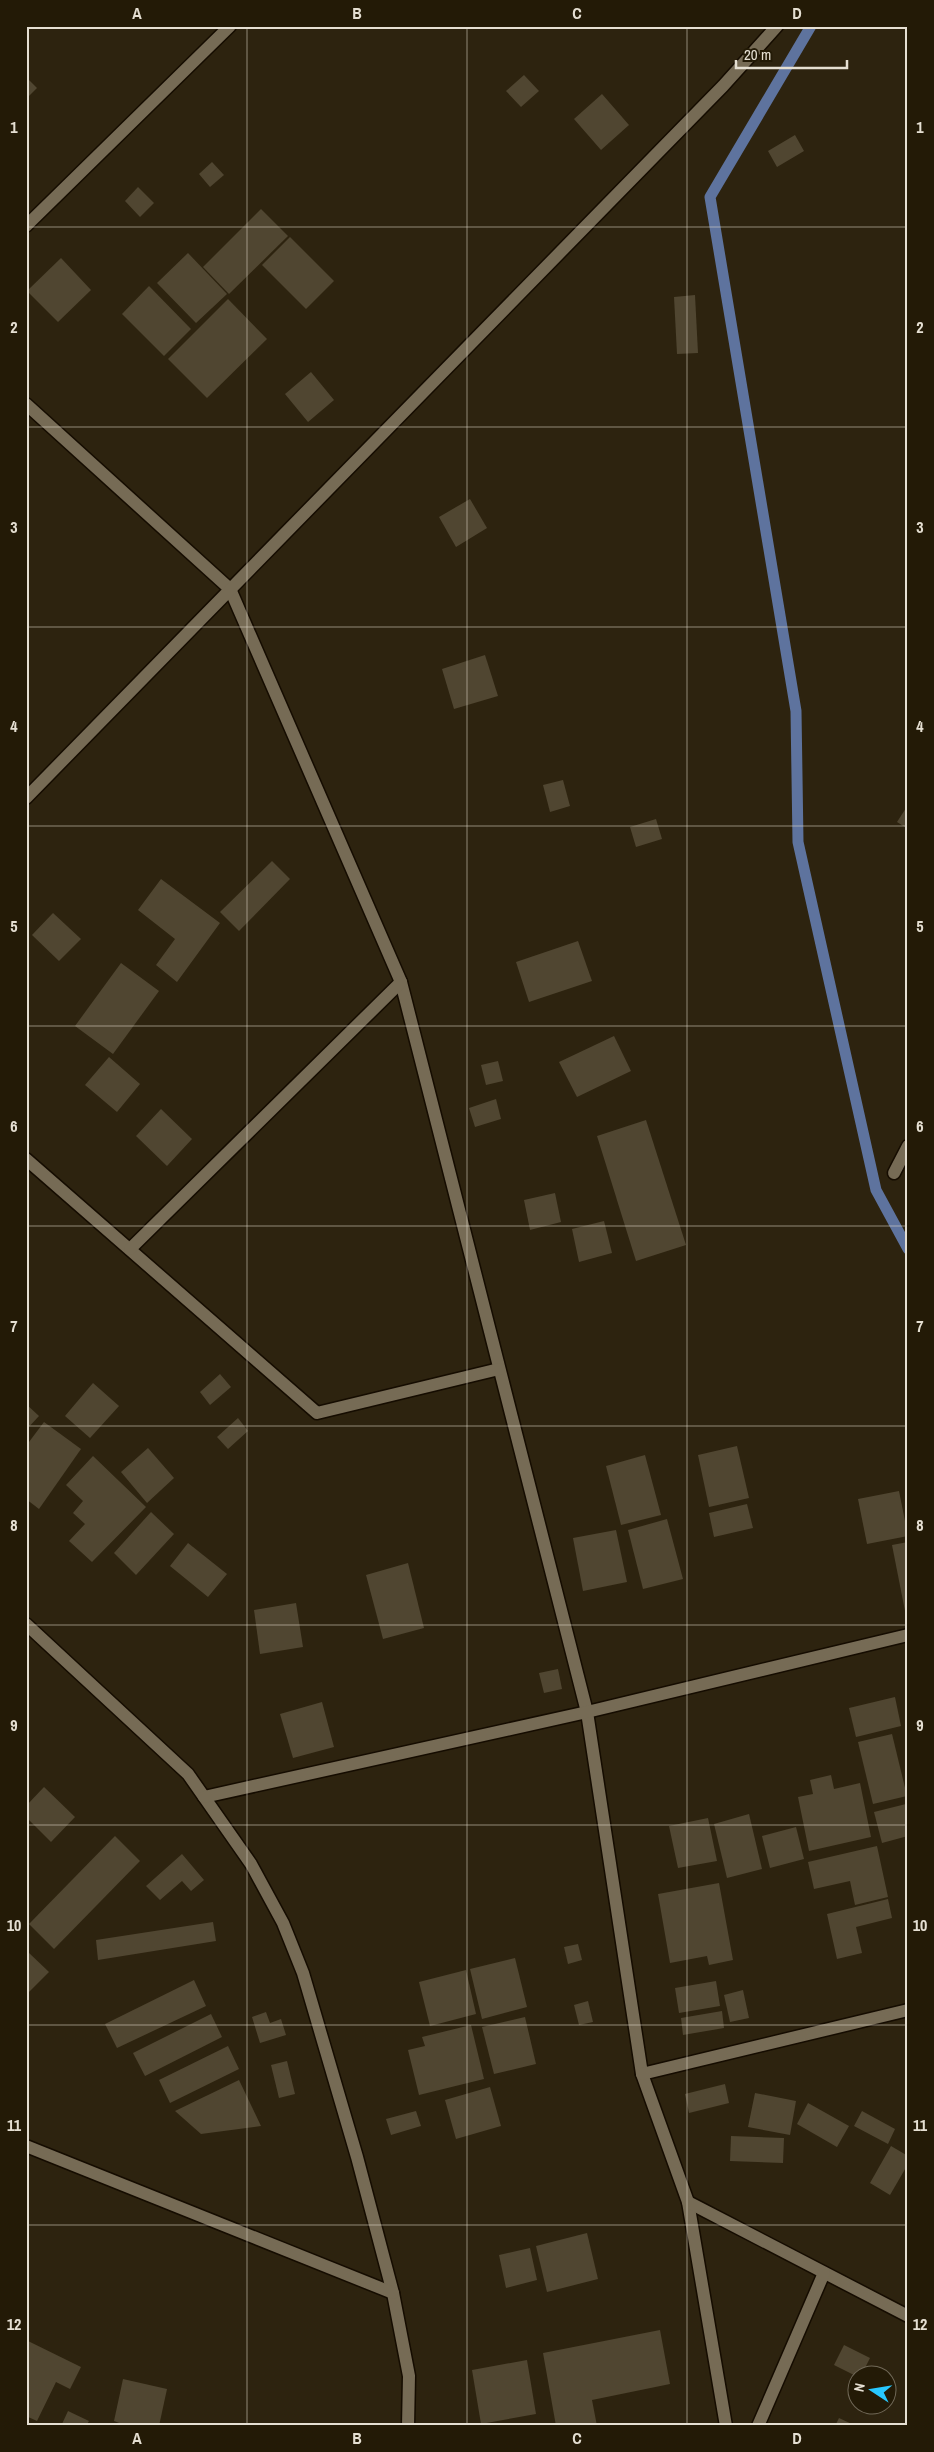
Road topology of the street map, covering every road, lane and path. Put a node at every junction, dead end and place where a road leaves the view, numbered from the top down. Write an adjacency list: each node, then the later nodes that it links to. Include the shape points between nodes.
1 (230, 26): 3 (street)
2 (777, 26): 5 (street, via 723,86)
3 (26, 226)
4 (26, 404): 5 (street)
5 (230, 589): 6 (street); 7 (street)
6 (26, 798)
7 (401, 982): 11 (street); 12 (street)
8 (908, 1146): 10 (street)
9 (26, 1159): 11 (street)
10 (894, 1173)
11 (130, 1249): 12 (street, via 317,1412)
12 (499, 1369): 15 (street)
13 (26, 1624): 16 (street, via 188,1774)
14 (908, 1635): 15 (street)
15 (587, 1712): 16 (street); 18 (street)
16 (204, 1797): 22 (street, via 251,1864 283,1923 304,1973)
17 (908, 2010): 18 (street)
18 (642, 2074): 20 (street)
19 (26, 2146): 22 (street)
20 (688, 2202): 21 (street); 25 (street)
21 (824, 2273): 23 (street); 26 (street)
22 (393, 2293): 24 (street, via 409,2376)
23 (908, 2316)
24 (408, 2426)
25 (726, 2426)
26 (758, 2426)

